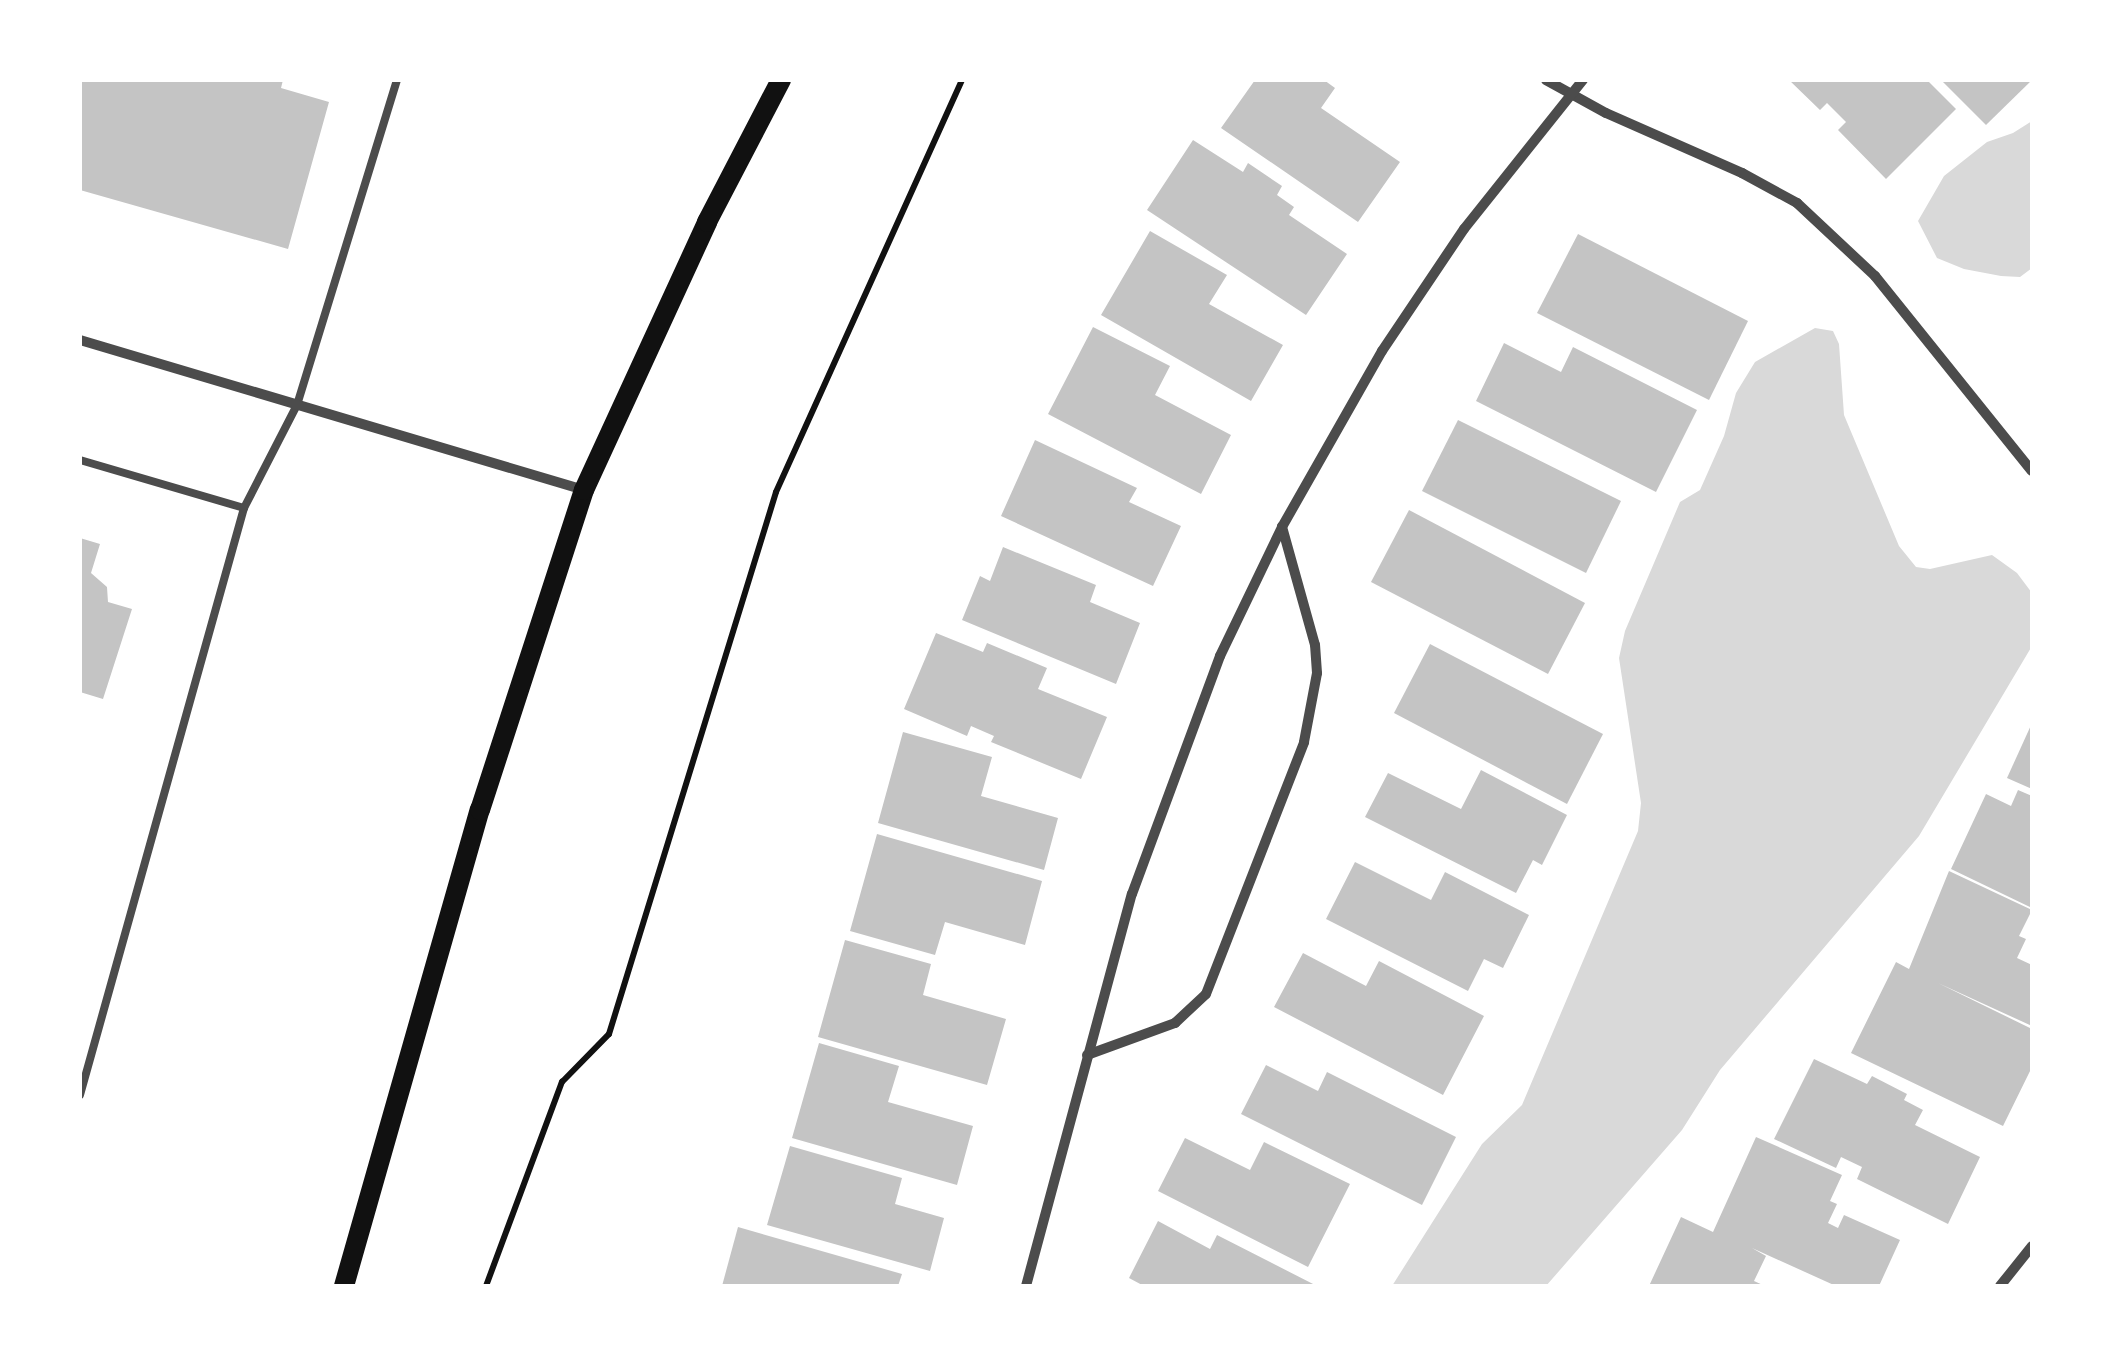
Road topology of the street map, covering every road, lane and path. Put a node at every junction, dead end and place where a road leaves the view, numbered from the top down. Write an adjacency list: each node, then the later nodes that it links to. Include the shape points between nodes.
1 (397, 80): 8 (lane)
2 (781, 80): 11 (main road, via 706,222)
3 (962, 80): 20 (path, via 776,492 609,1034 562,1082)
4 (1546, 80): 6 (street)
5 (1583, 80): 6 (street)
6 (1570, 94): 10 (street, via 1798,203 1875,276); 13 (street, via 1392,336)
7 (80, 340): 8 (street)
8 (296, 405): 11 (street); 12 (lane)
9 (80, 460): 12 (lane)
10 (2032, 471)
11 (584, 490): 19 (main road, via 480,810)
12 (244, 508): 15 (lane)
13 (1282, 527): 16 (street, via 1189,732 1132,894); 16 (street, via 1316,645 1304,742 1206,994 1176,1023)
14 (80, 1040): 15 (lane)
15 (92, 1051): 17 (lane)
16 (1087, 1055): 21 (street)
17 (80, 1095)
18 (2032, 1246): 22 (street)
19 (344, 1286)
20 (486, 1286)
21 (1026, 1286)
22 (2000, 1286)

